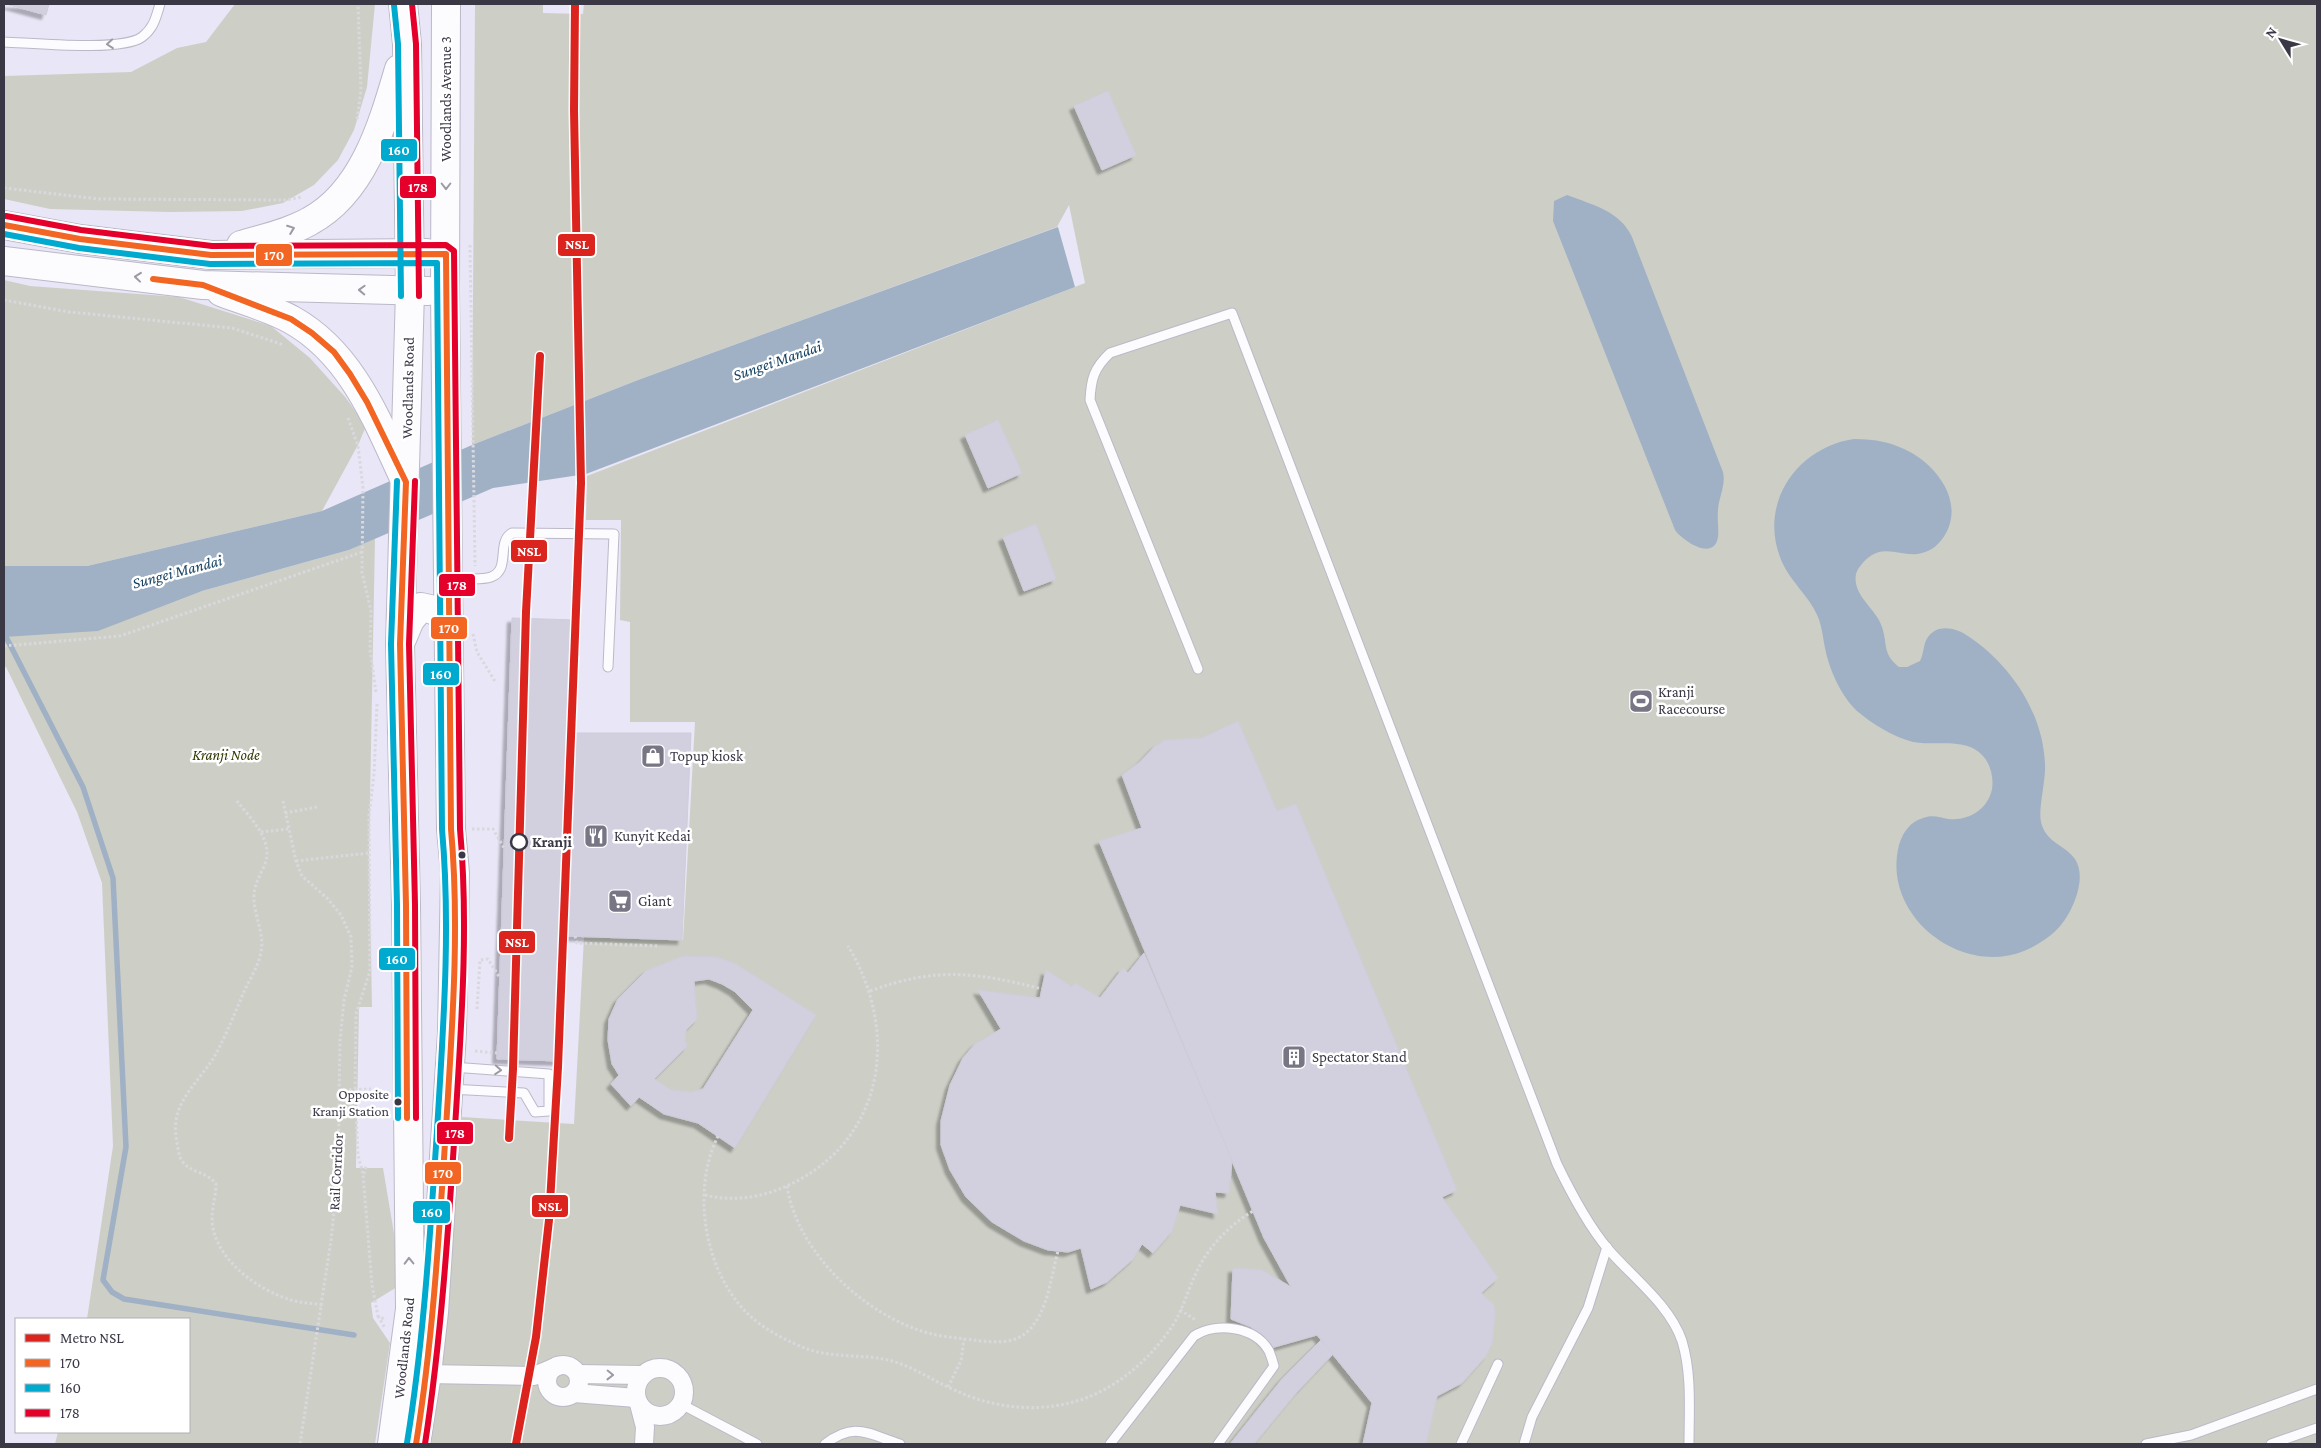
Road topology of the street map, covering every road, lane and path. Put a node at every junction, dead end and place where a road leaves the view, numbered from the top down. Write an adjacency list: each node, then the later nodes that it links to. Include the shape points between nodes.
1 (160, 4): 5 (lane, one-way to 5, via 153,26 132,42 105,45)
2 (358, 4): 7 (path, via 361,91)
3 (403, 4): 6 (main road)
4 (446, 4): 14 (main road, Woodlands Avenue 3, one-way to 14)
5 (4, 42)
6 (407, 44): 12 (main road); 13 (main road, one-way to 6, via 296,228 324,212 339,198 364,163 376,139)
7 (356, 129)
8 (4, 188): 9 (path, via 99,199 286,200)
9 (307, 194)
10 (4, 225): 13 (main road, via 80,239)
11 (470, 241): 25 (path)
12 (410, 253): 13 (main road); 14 (main road); 17 (main road, Woodlands Road)
13 (211, 254)
14 (446, 254): 18 (main road, Woodlands Road)
15 (4, 261): 16 (main road, one-way to 15)
16 (203, 285): 17 (main road, one-way to 16); 22 (main road, via 291,319 334,352 367,402)
17 (410, 291): 18 (main road); 22 (main road, Woodlands Road)
18 (445, 292): 24 (main road, Woodlands Road)
19 (4, 300): 20 (path, via 68,312 232,328)
20 (291, 348)
21 (344, 412): 23 (path, via 358,446)
22 (406, 482): 27 (main road, Woodlands Road)
23 (362, 552): 28 (path, via 120,636); 40 (path, via 362,572 371,611 370,649 377,696)
24 (448, 578): 25 (lane); 26 (main road, Woodlands Road)
25 (475, 578): 29 (lane, via 492,577 499,571 504,543 512,533 614,534)
26 (460, 623): 27 (main road, via 421,607 410,620); 31 (path); 37 (main road, Woodlands Road)
27 (400, 644): 65 (main road, Woodlands Road, one-way to 27, via 406,915)
28 (4, 646)
29 (608, 667)
30 (1198, 669): 61 (lane, via 1090,400 1091,380 1100,362 1110,353 1232,312 1540,1122 1571,1194)
31 (496, 683)
32 (237, 801): 38 (path)
33 (283, 801): 35 (path, Rail Corridor)
34 (317, 807): 35 (path)
35 (285, 813): 36 (path, Rail Corridor)
36 (289, 830): 38 (path); 41 (path, Rail Corridor)
37 (452, 830): 39 (path, via 493,829); 51 (main road, Woodlands Road, via 455,873)
38 (261, 832): 63 (path, via 267,847 266,862 256,884 254,900 262,935 261,956 218,1051 179,1107 175,1124 177,1141 185,1164 211,1176 216,1184 212,1219 219,1242 232,1263 262,1287 291,1300)
39 (504, 848)
40 (369, 853): 41 (path); 54 (path, via 370,971 356,1014)
41 (296, 861): 53 (path, Rail Corridor, via 302,876 341,915 351,937 352,967 344,1000)
42 (576, 936): 43 (path, via 577,943)
43 (658, 946)
44 (848, 946): 47 (path)
45 (500, 978): 48 (path, via 488,959 480,960)
46 (1042, 989): 47 (path, via 971,974 944,974 897,981)
47 (870, 991): 58 (path, via 879,1053 877,1072 865,1109 852,1134 837,1151 809,1175)
48 (477, 1019)
49 (486, 1050): 50 (path)
50 (497, 1053)
51 (449, 1078): 51 (lane, one-way to 51, via 549,1074 549,1111 534,1112 524,1093); 70 (main road, Woodlands Road)
52 (371, 1089): 54 (path)
53 (339, 1090): 54 (path); 63 (path, Rail Corridor, via 338,1175)
54 (355, 1090): 57 (path, via 358,1156)
55 (718, 1136): 59 (path, via 706,1168)
56 (366, 1166): 57 (path)
57 (363, 1174): 65 (path, via 372,1285 378,1316)
58 (787, 1186): 59 (path, via 745,1198); 67 (path, via 805,1236 829,1269 850,1289 902,1322 927,1332)
59 (705, 1195): 74 (path, via 713,1256 734,1295 747,1313 762,1325 808,1349 896,1362)
60 (1253, 1211): 64 (path, via 1227,1231 1210,1250)
61 (1607, 1247): 92 (lane, via 1588,1308 1532,1417); 93 (lane, via 1656,1300 1682,1341 1688,1375)
62 (1058, 1251): 67 (path, via 1044,1303 1027,1332 1015,1340)
63 (322, 1305): 83 (path, Rail Corridor)
64 (1180, 1310): 66 (path, via 1201,1323); 74 (path, via 1172,1327 1133,1371 1113,1385 1080,1400 1047,1407 1015,1408 972,1399)
65 (408, 1329): 84 (main road, Woodlands Road)
66 (1204, 1330): 89 (lane, via 1188,1343); 90 (lane, via 1227,1328 1253,1335 1268,1350 1274,1366)
67 (964, 1339): 74 (path, via 961,1361)
68 (1498, 1364): 91 (lane)
69 (558, 1366): 71 (street, via 569,1366); 73 (street); 76 (street, via 547,1380)
70 (427, 1374): 73 (street); 85 (main road, Woodlands Road)
71 (578, 1374): 72 (street, one-way to 72); 77 (street, via 579,1384)
72 (642, 1375): 78 (street, via 637,1382); 79 (street, via 661,1367 675,1372 685,1390)
73 (534, 1376): 76 (street)
74 (948, 1388)
75 (2317, 1389): 94 (lane, via 2191,1435)
76 (550, 1390): 77 (street, via 559,1397)
77 (574, 1393): 78 (street)
78 (637, 1401): 80 (street, via 648,1414); 82 (street, via 645,1427)
79 (681, 1404): 80 (street); 86 (lane)
80 (667, 1416): 82 (street)
81 (2317, 1428): 95 (lane)
82 (644, 1443)
83 (300, 1444)
84 (392, 1444)
85 (416, 1444)
86 (756, 1444)
87 (825, 1444): 88 (lane, via 836,1435 852,1430)
88 (900, 1444)
89 (1110, 1444)
90 (1218, 1444)
91 (1461, 1444)
92 (1524, 1444)
93 (1688, 1444)
94 (2146, 1444)
95 (2271, 1444)

